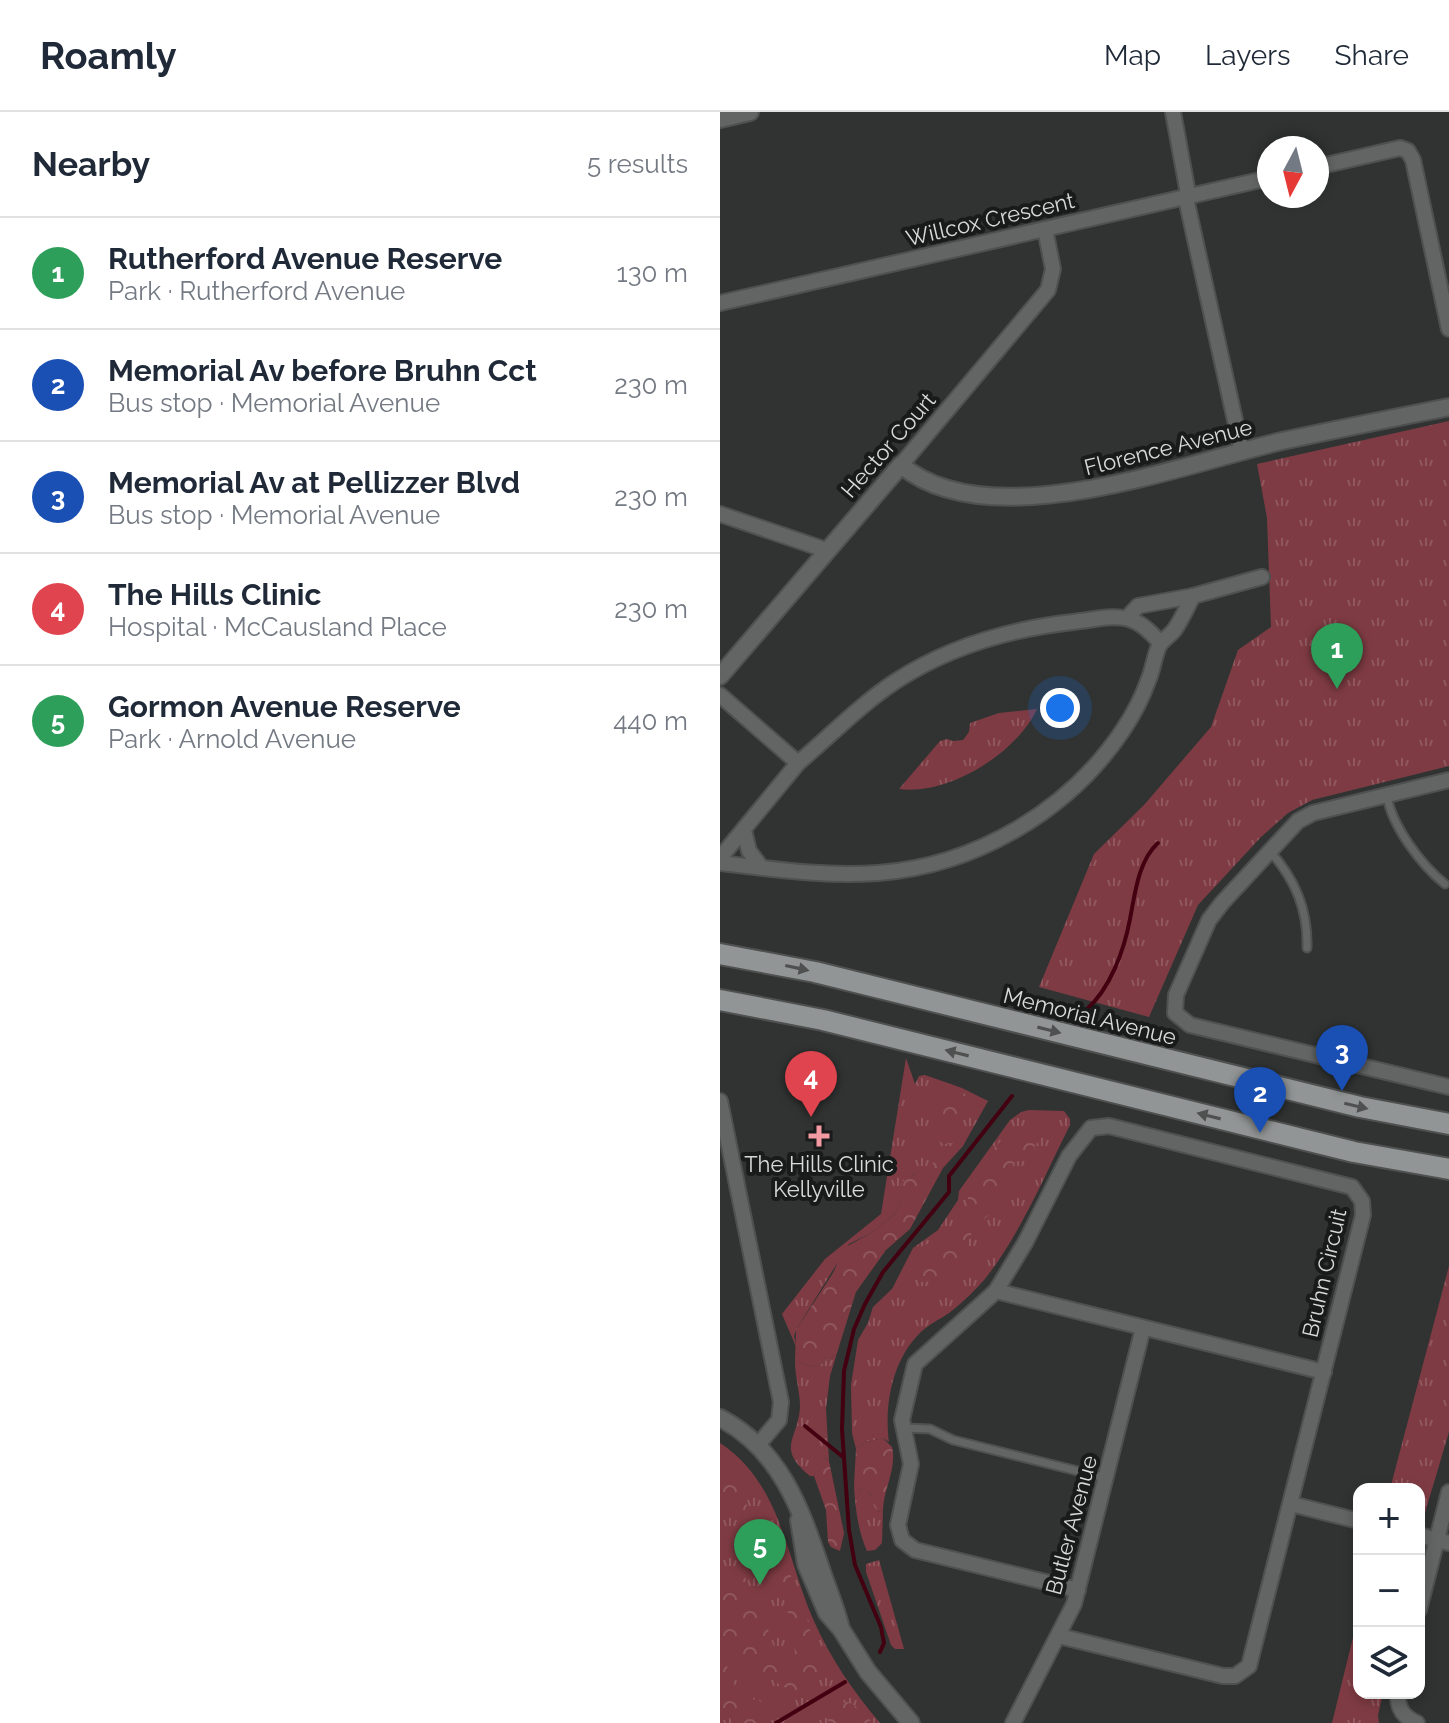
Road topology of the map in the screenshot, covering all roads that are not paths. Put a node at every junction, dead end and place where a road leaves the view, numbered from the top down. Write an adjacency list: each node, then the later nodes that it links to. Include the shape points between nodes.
1 (750, 112): 3 (street)
2 (1173, 112): 6 (street)
3 (720, 119)
4 (1329, 164): 9 (street, via 1400,148 1408,151)
5 (1257, 181): 6 (street, Willcox Crescent)
6 (1187, 197): 7 (street, Willcox Crescent); 11 (street)
7 (1045, 229): 8 (street, Willcox Crescent); 12 (street, Hector Court, via 1053,269 1048,290)
8 (720, 303)
9 (1449, 329)
10 (1449, 407): 11 (street, Florence Avenue)
11 (1242, 452): 12 (street, Florence Avenue, via 1053,496 963,492 928,482)
12 (901, 465): 14 (street, Hector Court)
13 (720, 514): 14 (street)
14 (826, 550): 19 (street, Hector Court)
15 (1262, 577): 16 (street)
16 (1193, 596): 17 (street, via 1138,606); 18 (street, via 1174,631)
17 (1128, 617): 18 (street, via 1146,625); 21 (street, via 1030,627 952,651 895,681)
18 (1160, 643): 27 (street, via 1137,706 1105,753 1054,805 1015,831 923,868 830,873)
19 (720, 676)
20 (720, 695): 21 (street)
21 (798, 763): 24 (street)
22 (1449, 780): 23 (street)
23 (1387, 796): 25 (street, via 1313,813); 28 (lane, via 1389,810 1426,868)
24 (744, 830): 26 (street); 27 (street, via 749,851)
25 (1269, 850): 29 (lane, via 1300,894); 32 (street, via 1209,920 1176,995 1175,1013 1190,1025)
26 (720, 860): 27 (street)
27 (761, 867)
28 (1445, 884)
29 (1307, 948)
30 (720, 954): 34 (main road, Memorial Avenue, one-way to 34, via 815,972 1360,1107)
31 (720, 1000): 35 (main road, one-way to 31, via 1354,1152 823,1020)
32 (1449, 1087)
33 (720, 1101): 41 (street, via 781,1402 779,1420)
34 (1449, 1124)
35 (1449, 1169)
36 (996, 1291): 37 (street); 38 (street, Bruhn Circuit, via 1069,1156 1087,1132 1109,1126 1356,1191 1363,1215); 40 (street, Bruhn Circuit, via 915,1364)
37 (1143, 1328): 38 (street); 42 (street, Butler Avenue)
38 (1324, 1372): 44 (street, Bruhn Circuit)
39 (720, 1418): 41 (street)
40 (903, 1428): 42 (lane, via 930,1429 953,1440); 47 (street, Bruhn Circuit, via 911,1459 898,1525 905,1545)
41 (758, 1445): 51 (street, via 780,1471 799,1510 809,1572 827,1613)
42 (1106, 1478): 47 (street, Butler Avenue)
43 (1449, 1492): 46 (street)
44 (1291, 1504): 45 (street); 49 (street, Bruhn Circuit, via 1254,1655 1241,1674 1223,1676)
45 (1353, 1520)
46 (1443, 1541): 48 (street)
47 (1078, 1590): 49 (street, Butler Avenue)
48 (1425, 1593)
49 (1059, 1636): 52 (street, Butler Avenue)
50 (1398, 1699): 53 (street, via 1403,1715)
51 (911, 1723)
52 (1013, 1723)
53 (1417, 1723)

